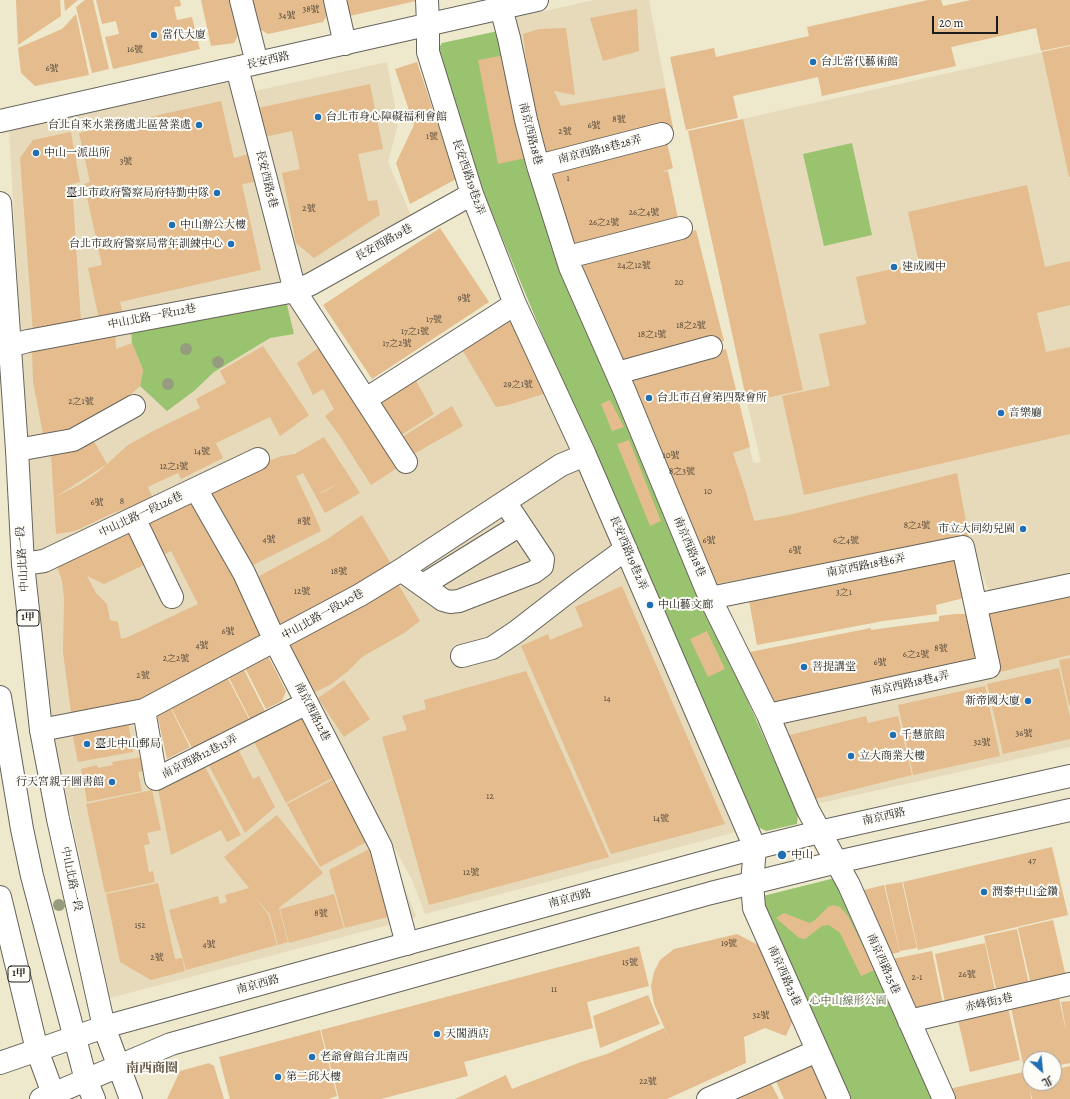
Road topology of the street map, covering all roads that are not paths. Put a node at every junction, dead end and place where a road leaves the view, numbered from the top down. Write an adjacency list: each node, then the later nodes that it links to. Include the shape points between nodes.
1 (241, 0): 8 (street, 長安西路5巷)
2 (334, 0): 7 (street)
3 (427, 0): 6 (street, 長安西路19巷2弄)
4 (537, 0): 5 (street, 長安西路)
5 (500, 4): 6 (street, 長安西路); 11 (street, 南京西路18巷)
6 (428, 24): 7 (street, 長安西路); 12 (street, 長安西路19巷2弄, via 428,52)
7 (345, 44): 8 (street, 長安西路)
8 (247, 66): 9 (street, 長安西路); 16 (street, 長安西路5巷)
9 (0, 121)
10 (662, 134): 11 (street, 南京西路18巷28弄)
11 (538, 166): 15 (street, 南京西路18巷)
12 (472, 194): 16 (street, 長安西路19巷, via 311,284); 17 (street, 長安西路19巷2弄)
13 (0, 203): 18 (street, 中山北路一段 / 1甲)
14 (681, 228): 15 (street)
15 (568, 257): 20 (street, 南京西路18巷, via 570,267)
16 (295, 290): 18 (street, 中山北路一段112巷); 21 (street, 長安西路5巷)
17 (515, 304): 21 (street); 24 (street, 長安西路19巷2弄)
18 (10, 346): 23 (street, 中山北路一段 / 1甲)
19 (711, 347): 20 (street)
20 (617, 373): 37 (street, 南京西路18巷)
21 (366, 399): 26 (street, 長安西路5巷)
22 (134, 406): 23 (street, via 73,440)
23 (17, 450): 32 (street, 中山北路一段 / 1甲)
24 (585, 455): 28 (street, 中山北路一段140巷, via 561,466); 31 (street, 長安西路19巷2弄)
25 (258, 459): 27 (street, 中山北路一段126巷)
26 (406, 462)
27 (196, 489): 29 (street, 中山北路一段126巷); 39 (street, 南京西路12巷, via 244,573)
28 (505, 502): 30 (street); 33 (street, 中山北路一段140巷)
29 (134, 518): 32 (street, 中山北路一段126巷, via 44,561); 36 (street)
30 (520, 525): 34 (street); 34 (street, via 543,559 542,566 534,572 459,601 443,600)
31 (626, 550): 40 (street, via 492,648); 49 (street, 長安西路19巷2弄)
32 (23, 564): 45 (street, 中山北路一段 / 1甲)
33 (401, 570): 34 (street); 39 (street, 中山北路一段140巷)
34 (423, 585)
35 (1070, 585): 38 (street)
36 (172, 597)
37 (710, 598): 38 (street, 南京西路18巷6弄, via 963,547); 44 (street, 南京西路18巷)
38 (976, 605): 44 (street, 南京西路18巷4弄, via 989,667)
39 (275, 641): 42 (street, 南京西路12巷); 43 (street, 中山北路一段140巷)
40 (462, 656)
41 (0, 697): 57 (street, via 20,822)
42 (307, 703): 43 (street, 南京西路12巷13弄, via 156,779); 53 (street, 南京西路12巷, via 381,848)
43 (144, 710): 45 (street, 中山北路一段140巷)
44 (768, 715): 48 (street, 南京西路18巷)
45 (41, 730): 56 (street, 中山北路一段 / 1甲)
46 (1070, 776): 48 (street, 南京西路)
47 (1070, 810): 50 (street)
48 (819, 832): 49 (street, 南京西路); 50 (street, 南京西路25巷)
49 (755, 848): 51 (street, 南京西路23巷); 53 (street, 南京西路)
50 (837, 862): 51 (street); 55 (street, 南京西路25巷)
51 (752, 883): 59 (street, 南京西路23巷, via 754,908); 61 (street, via 171,1044)
52 (0, 897): 58 (street, 1甲)
53 (407, 944): 56 (street, 南京西路)
54 (1070, 984): 55 (street, 赤峰街3巷)
55 (909, 1021): 67 (street, 南京西路25巷)
56 (104, 1027): 57 (street, 南京西路); 61 (street, 1甲)
57 (74, 1038): 58 (street, 南京西路); 62 (street)
58 (37, 1050): 60 (street, 南京西路); 63 (street, 1甲)
59 (817, 1051): 65 (street); 66 (street, 南京西路23巷)
60 (0, 1063)
61 (119, 1066): 62 (street); 64 (street, 1甲)
62 (90, 1089): 63 (street)
63 (50, 1097)
64 (131, 1099)
65 (708, 1099)
66 (839, 1099)
67 (944, 1099)

